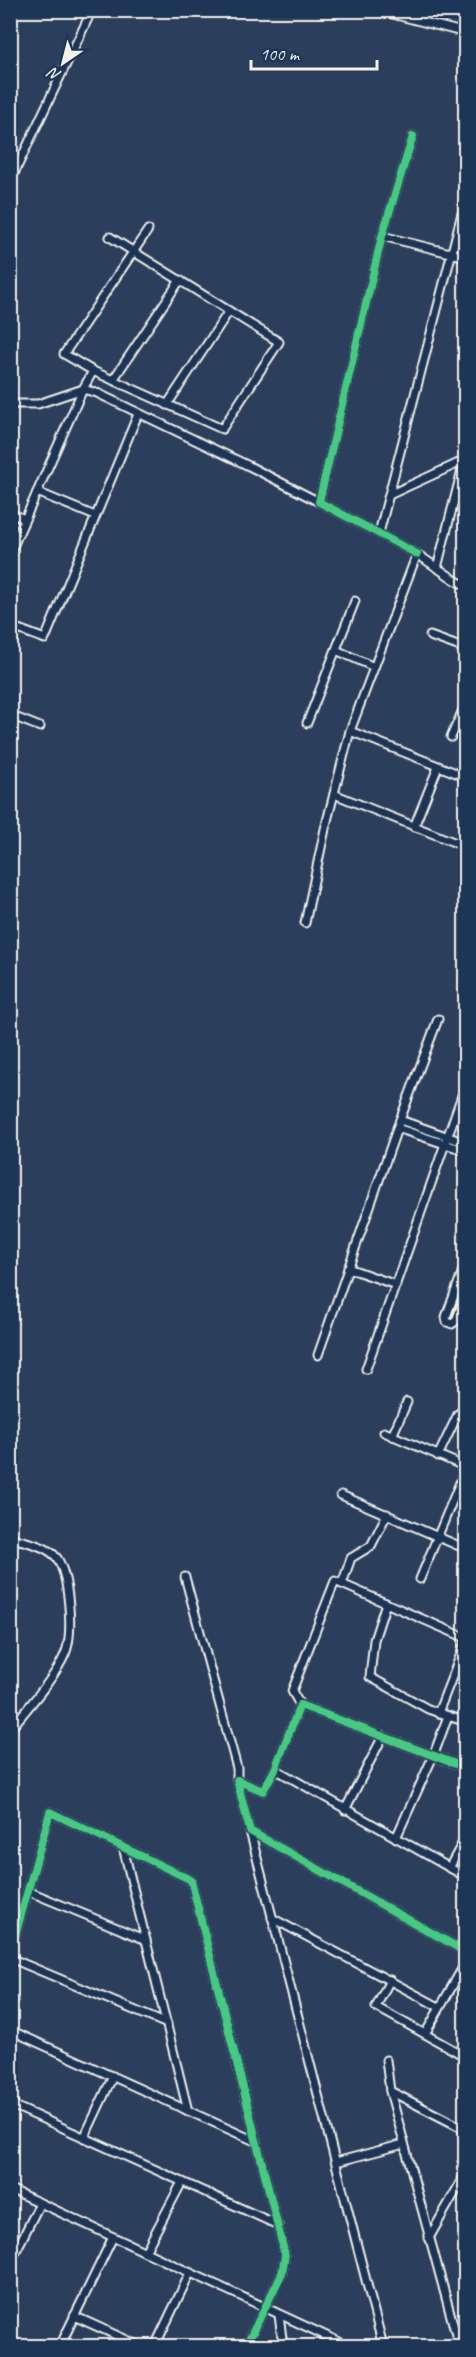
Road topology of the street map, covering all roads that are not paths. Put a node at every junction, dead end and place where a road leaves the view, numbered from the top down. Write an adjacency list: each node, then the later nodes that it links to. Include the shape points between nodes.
1 (92, 10): 5 (street)
2 (378, 10): 3 (street)
3 (465, 33)
4 (413, 136): 9 (street)
5 (13, 171): 6 (street)
6 (10, 182)
7 (465, 198): 12 (street)
8 (148, 230): 11 (street)
9 (382, 236): 12 (street); 25 (street)
10 (110, 237): 11 (street)
11 (134, 250): 14 (street); 16 (street, via 64,354)
12 (451, 253): 13 (street); 24 (street)
13 (465, 257)
14 (180, 280): 15 (street); 17 (street)
15 (229, 311): 20 (street); 20 (street, via 279,342 222,429)
16 (93, 371): 17 (street); 18 (street)
17 (113, 380): 20 (street)
18 (83, 389): 19 (street, via 38,404); 21 (street); 23 (street)
19 (10, 404)
20 (167, 405)
21 (138, 414): 25 (street); 27 (street)
22 (464, 458): 24 (street); 32 (street)
23 (37, 492): 27 (street); 28 (street)
24 (388, 495): 29 (street)
25 (319, 502): 29 (street)
26 (10, 513): 28 (street)
27 (95, 516): 35 (street, via 45,639)
28 (25, 519): 30 (street)
29 (379, 533): 31 (street)
30 (10, 553)
31 (417, 554): 32 (street); 39 (street)
32 (437, 568): 33 (street)
33 (465, 585)
34 (355, 601): 38 (street)
35 (10, 626)
36 (430, 636): 37 (street)
37 (465, 649)
38 (336, 650): 39 (street); 42 (street)
39 (374, 668): 44 (street)
40 (465, 703): 45 (street)
41 (10, 715): 43 (street)
42 (308, 723)
43 (40, 727)
44 (350, 731): 46 (street); 48 (street)
45 (451, 736)
46 (438, 767): 47 (street); 49 (street)
47 (465, 777)
48 (334, 794): 49 (street); 51 (street)
49 (414, 827): 50 (street)
50 (465, 847)
51 (305, 923)
52 (438, 1019): 54 (street)
53 (465, 1084): 55 (street)
54 (399, 1124): 55 (street); 59 (street)
55 (446, 1140): 56 (street); 57 (street); 61 (street)
56 (465, 1143)
57 (465, 1151)
58 (465, 1262): 60 (street)
59 (348, 1268): 61 (street); 63 (street)
60 (463, 1277): 62 (street, via 447,1322 456,1321)
61 (396, 1285): 64 (street)
62 (465, 1294)
63 (318, 1355)
64 (366, 1369)
65 (407, 1402): 68 (street)
66 (465, 1408): 69 (street, via 458,1414)
67 (384, 1432): 68 (street)
68 (392, 1436): 69 (street)
69 (438, 1456): 70 (street)
70 (465, 1468): 73 (street)
71 (341, 1495): 72 (street)
72 (387, 1514): 73 (street); 78 (street, via 371,1546 351,1558)
73 (439, 1537): 75 (street); 77 (street)
74 (10, 1538): 85 (street, via 39,1546 57,1558 69,1593 69,1633 66,1653)
75 (465, 1549)
76 (185, 1576): 90 (street)
77 (420, 1579)
78 (342, 1584): 79 (street); 81 (street, via 335,1581 292,1691)
79 (386, 1603): 80 (street); 82 (street, via 374,1640 370,1677)
80 (465, 1640): 82 (street)
81 (300, 1705): 86 (street); 89 (street)
82 (438, 1713): 83 (street)
83 (448, 1716): 84 (street); 87 (street)
84 (465, 1722)
85 (10, 1730)
86 (383, 1736): 87 (street); 91 (street)
87 (434, 1754): 88 (street); 94 (street)
88 (465, 1768)
89 (275, 1769): 90 (street, via 263,1791); 91 (street)
90 (237, 1780): 92 (street)
91 (345, 1810): 94 (street)
92 (250, 1831): 99 (street); 101 (street)
93 (465, 1837): 96 (street)
94 (396, 1838): 96 (street)
95 (123, 1847): 98 (street, via 50,1812); 100 (street); 117 (street, via 191,1880)
96 (449, 1868): 97 (street)
97 (465, 1877)
98 (28, 1891): 100 (street); 102 (street)
99 (272, 1918): 104 (street); 119 (street)
100 (146, 1940): 106 (street)
101 (465, 1952)
102 (10, 1956): 106 (street)
103 (465, 1962): 105 (street)
104 (390, 1980): 105 (street); 108 (street, via 375,2007)
105 (439, 2007): 108 (street)
106 (167, 2024): 114 (street)
107 (10, 2030): 111 (street)
108 (425, 2034): 109 (street)
109 (465, 2057)
110 (386, 2060): 112 (street)
111 (112, 2076): 114 (street); 116 (street)
112 (390, 2091): 115 (street); 118 (street)
113 (10, 2104): 116 (street)
114 (188, 2111): 117 (street)
115 (465, 2130)
116 (84, 2138): 121 (street)
117 (257, 2142): 124 (street)
118 (404, 2144): 119 (street); 126 (street)
119 (336, 2162): 141 (street)
120 (465, 2173): 126 (street)
121 (182, 2182): 124 (street); 127 (street)
122 (10, 2190): 123 (street)
123 (40, 2204): 125 (street); 128 (street)
124 (278, 2225): 130 (street, via 285,2255 282,2273)
125 (112, 2237): 127 (street); 132 (street)
126 (429, 2238): 133 (street)
127 (145, 2252): 129 (street)
128 (10, 2263)
129 (190, 2273): 130 (street); 136 (street)
130 (265, 2308): 131 (street); 137 (street)
131 (279, 2315): 138 (street); 139 (street)
132 (74, 2316): 134 (street); 135 (street)
133 (462, 2345)
134 (60, 2346)
135 (140, 2346)
136 (155, 2346)
137 (246, 2346)
138 (283, 2346)
139 (348, 2346)
140 (364, 2346): 141 (street)
141 (383, 2346)

